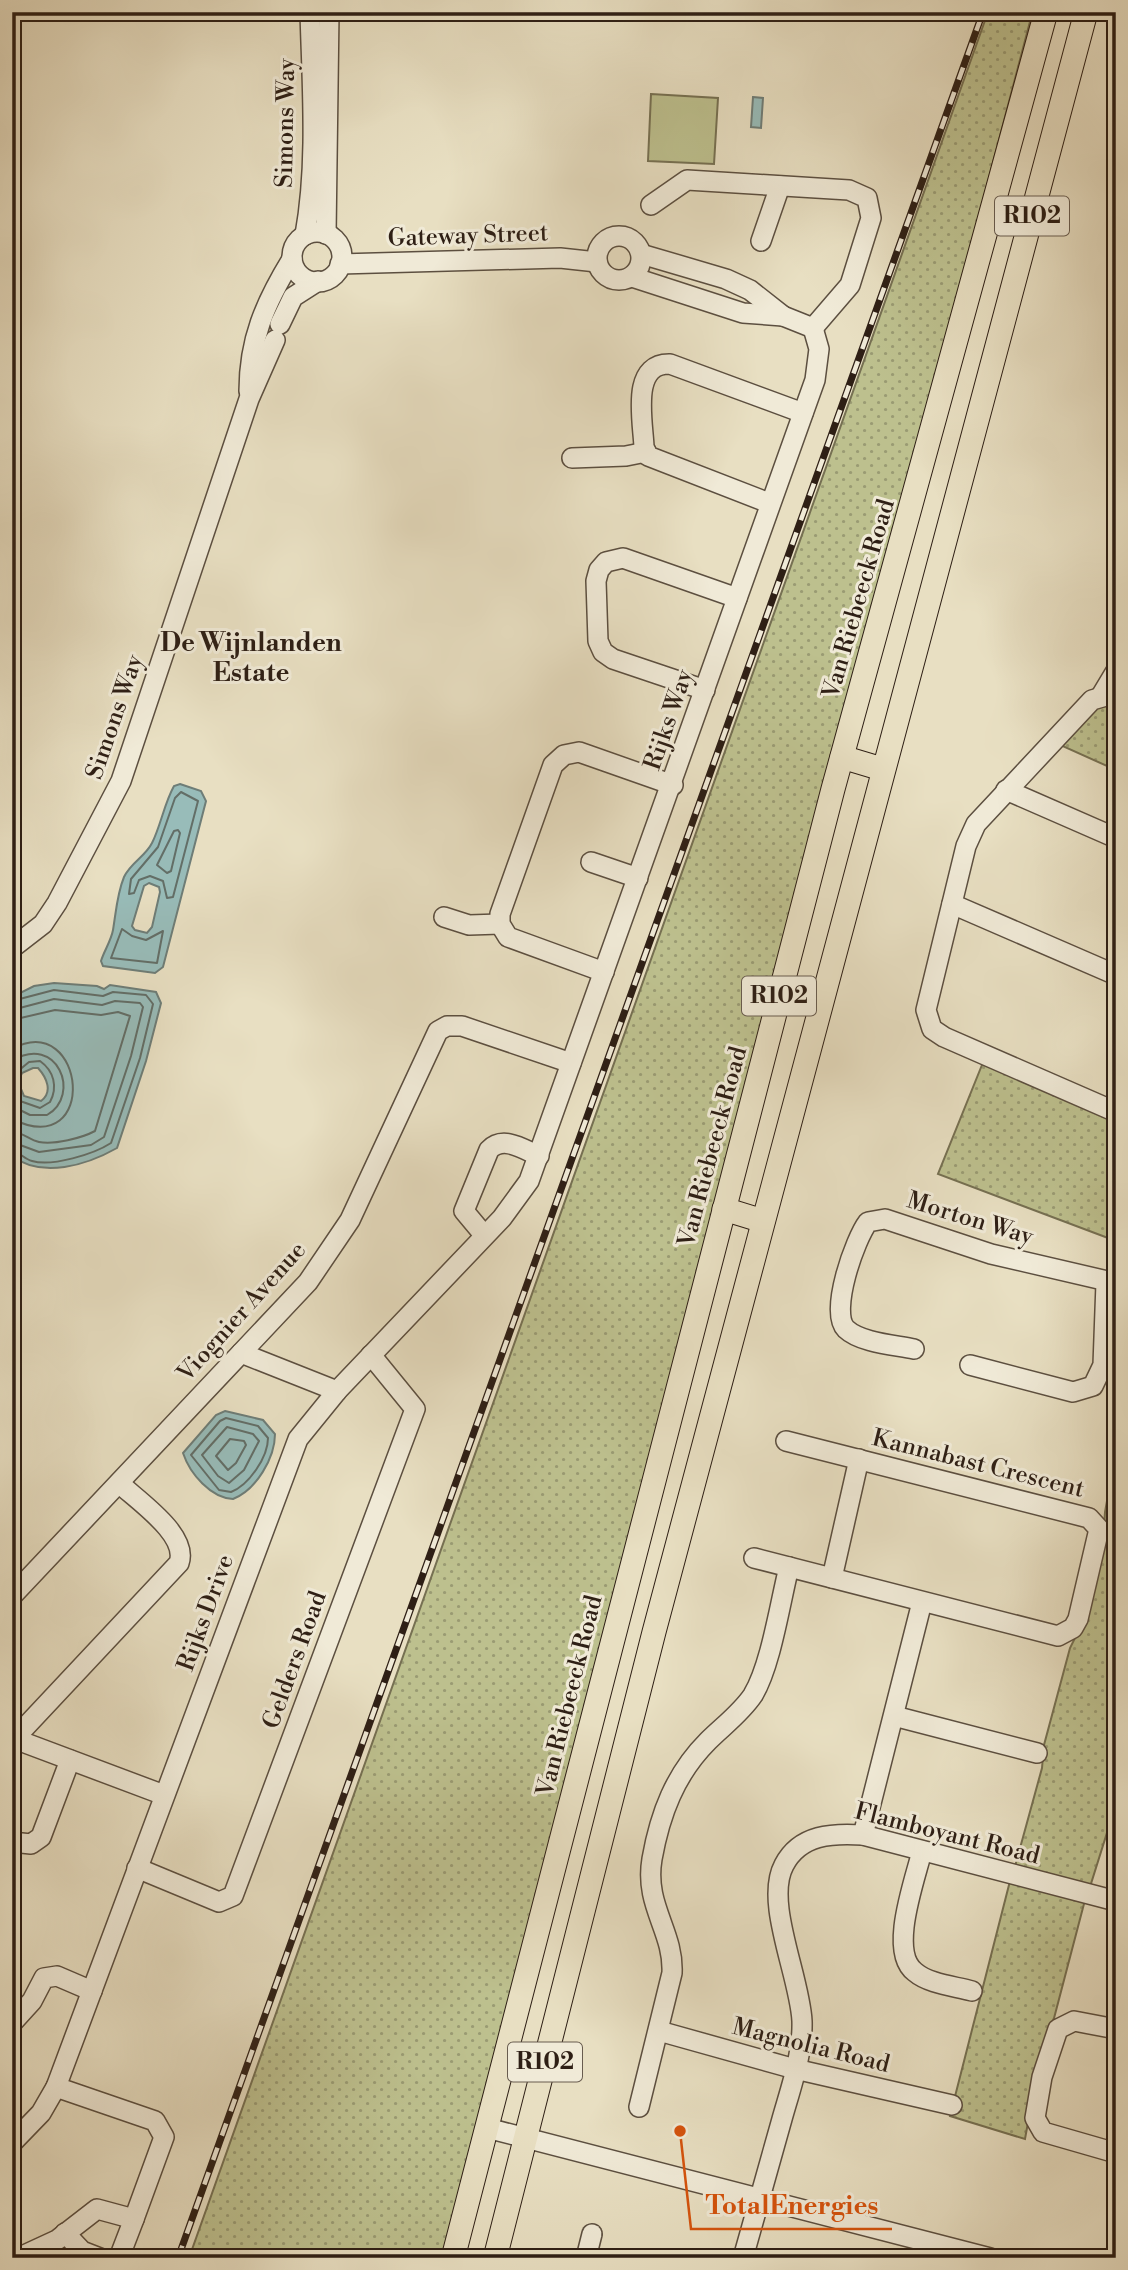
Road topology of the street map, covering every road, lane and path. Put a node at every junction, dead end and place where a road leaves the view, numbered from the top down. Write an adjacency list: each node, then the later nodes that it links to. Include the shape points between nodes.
1 (310, 12): 8 (street, Simons Way, via 313,94)
2 (329, 12): 7 (street, Simons Way)
3 (1046, 12): 29 (main road, Van Riebeeck Road / R102)
4 (1086, 12): 30 (main road, R102)
5 (780, 186): 6 (street, via 687,180); 9 (street); 19 (street, via 849,190 867,198 871,207 850,285)
6 (651, 205)
7 (326, 234): 8 (street); 13 (street, via 340,250)
8 (305, 235): 11 (street, via 295,245)
9 (761, 241)
10 (641, 254): 12 (street, via 631,239 610,237 599,247); 14 (street); 15 (street)
11 (292, 259): 16 (street, via 304,278); 20 (street, Simons Way, via 259,321 249,368)
12 (597, 262): 13 (street, Gateway Street, via 561,258); 15 (street, via 610,279)
13 (340, 264): 16 (street, via 332,276)
14 (702, 271): 17 (street); 18 (street, via 750,290)
15 (632, 276): 17 (street)
16 (318, 281): 20 (street, Simons Way, via 293,297)
17 (693, 296): 18 (street, via 743,313)
18 (783, 316): 19 (street)
19 (813, 328): 21 (street, Rijks Way, via 819,364)
20 (249, 399): 39 (street, Simons Way, via 121,781 57,903 43,924)
21 (803, 413): 22 (street, via 676,366 659,365 642,386); 24 (street, Rijks Way)
22 (646, 452): 23 (street); 24 (street, via 655,461)
23 (572, 458)
24 (769, 503): 25 (street, Rijks Way)
25 (737, 598): 27 (street, Rijks Way); 27 (street, via 623,558 606,562 597,576 598,640 603,652)
26 (1116, 671): 28 (street)
27 (705, 690): 31 (street, Rijks Way)
28 (1108, 697): 32 (street, via 1092,699)
29 (842, 757): 30 (main road); 45 (main road, Van Riebeeck Road / R102)
30 (882, 769): 46 (main road, R102)
31 (673, 785): 35 (street, Rijks Way); 38 (street, via 579,752 560,757)
32 (1006, 790): 33 (street); 36 (street, via 972,831)
33 (1116, 838)
34 (592, 858): 35 (street)
35 (638, 878): 40 (street, Rijks Way)
36 (952, 904): 41 (street); 43 (street, via 926,1004 932,1029)
37 (444, 917): 38 (street, via 469,925)
38 (499, 924): 40 (street, via 508,937)
39 (12, 948)
40 (604, 972): 42 (street, Rijks Way)
41 (1116, 975)
42 (571, 1063): 44 (street, Rijks Way); 50 (street, Viognier Avenue, via 462,1026 438,1031 350,1220 308,1282)
43 (1116, 1112)
44 (539, 1156): 47 (street, Rijks Drive, via 519,1199); 47 (street, via 505,1142 489,1150 464,1211)
45 (724, 1209): 46 (main road); 62 (main road, Van Riebeeck Road / R102)
46 (763, 1221): 63 (main road, R102)
47 (484, 1235): 51 (street, Rijks Drive)
48 (1111, 1283): 49 (street, Morton Way, via 991,1254 885,1219 868,1222 856,1237 839,1313 844,1327 853,1335); 52 (street, via 1103,1365 1093,1386 1073,1392)
49 (914, 1349)
50 (242, 1353): 53 (street); 56 (street, Viognier Avenue)
51 (371, 1355): 53 (street, Rijks Drive); 72 (street, Gelders Road, via 415,1409 233,1896 219,1902)
52 (970, 1364)
53 (337, 1391): 68 (street, Rijks Drive, via 307,1424 294,1447)
54 (786, 1441): 55 (street, Kannabast Crescent)
55 (859, 1459): 59 (street); 61 (street, Kannabast Crescent, via 1078,1514 1099,1529 1078,1619 1067,1634 1058,1636)
56 (119, 1483): 60 (street, Viognier Avenue); 65 (street, via 176,1537 182,1551 179,1563)
57 (754, 1558): 58 (street, Kannabast Crescent)
58 (789, 1567): 59 (street, Kannabast Crescent); 78 (street, via 757,1688 688,1762 661,1823 650,1890 672,1966)
59 (832, 1578): 61 (street, Kannabast Crescent)
60 (12, 1596)
61 (922, 1602): 64 (street)
62 (610, 1647): 63 (main road); 83 (main road, Van Riebeeck Road / R102)
63 (647, 1660): 84 (main road, R102)
64 (894, 1716): 66 (street); 69 (street)
65 (13, 1739): 67 (street)
66 (1037, 1753)
67 (69, 1760): 68 (street); 70 (street, via 41,1837 32,1844)
68 (164, 1795): 72 (street, Rijks Drive)
69 (863, 1835): 71 (street, Flamboyant Road); 79 (street, Flamboyant Road, via 835,1833 806,1842 779,1875 780,1910 801,1999)
70 (12, 1842)
71 (922, 1851): 73 (street, Flamboyant Road); 75 (street, via 904,1927 907,1965 926,1978)
72 (137, 1868): 74 (street, Rijks Drive)
73 (1116, 1901)
74 (92, 1991): 76 (street, via 57,1976 44,1978 32,2001); 80 (street, Rijks Drive)
75 (972, 1991)
76 (12, 2023)
77 (1116, 2029): 86 (street, via 1074,2021 1058,2029 1035,2118 1043,2132)
78 (659, 2031): 79 (street, Magnolia Road); 82 (street)
79 (795, 2069): 81 (street, Magnolia Road); 87 (street, Flamboyant Road)
80 (56, 2087): 85 (street, Rijks Drive, via 41,2113); 88 (street, via 155,2122 163,2131)
81 (952, 2105)
82 (639, 2107)
83 (487, 2128): 84 (street); 94 (main road, Van Riebeeck Road / R102)
84 (524, 2138): 87 (street); 95 (main road, R102)
85 (12, 2143)
86 (1116, 2153)
87 (760, 2199): 97 (street, Flamboyant Road); 98 (street)
88 (134, 2219): 89 (street, via 97,2208); 93 (street)
89 (65, 2233): 91 (street); 92 (street, via 82,2250)
90 (592, 2234): 96 (street)
91 (18, 2258)
92 (100, 2258)
93 (119, 2258)
94 (453, 2258)
95 (495, 2258)
96 (586, 2258)
97 (743, 2258)
98 (990, 2258)

